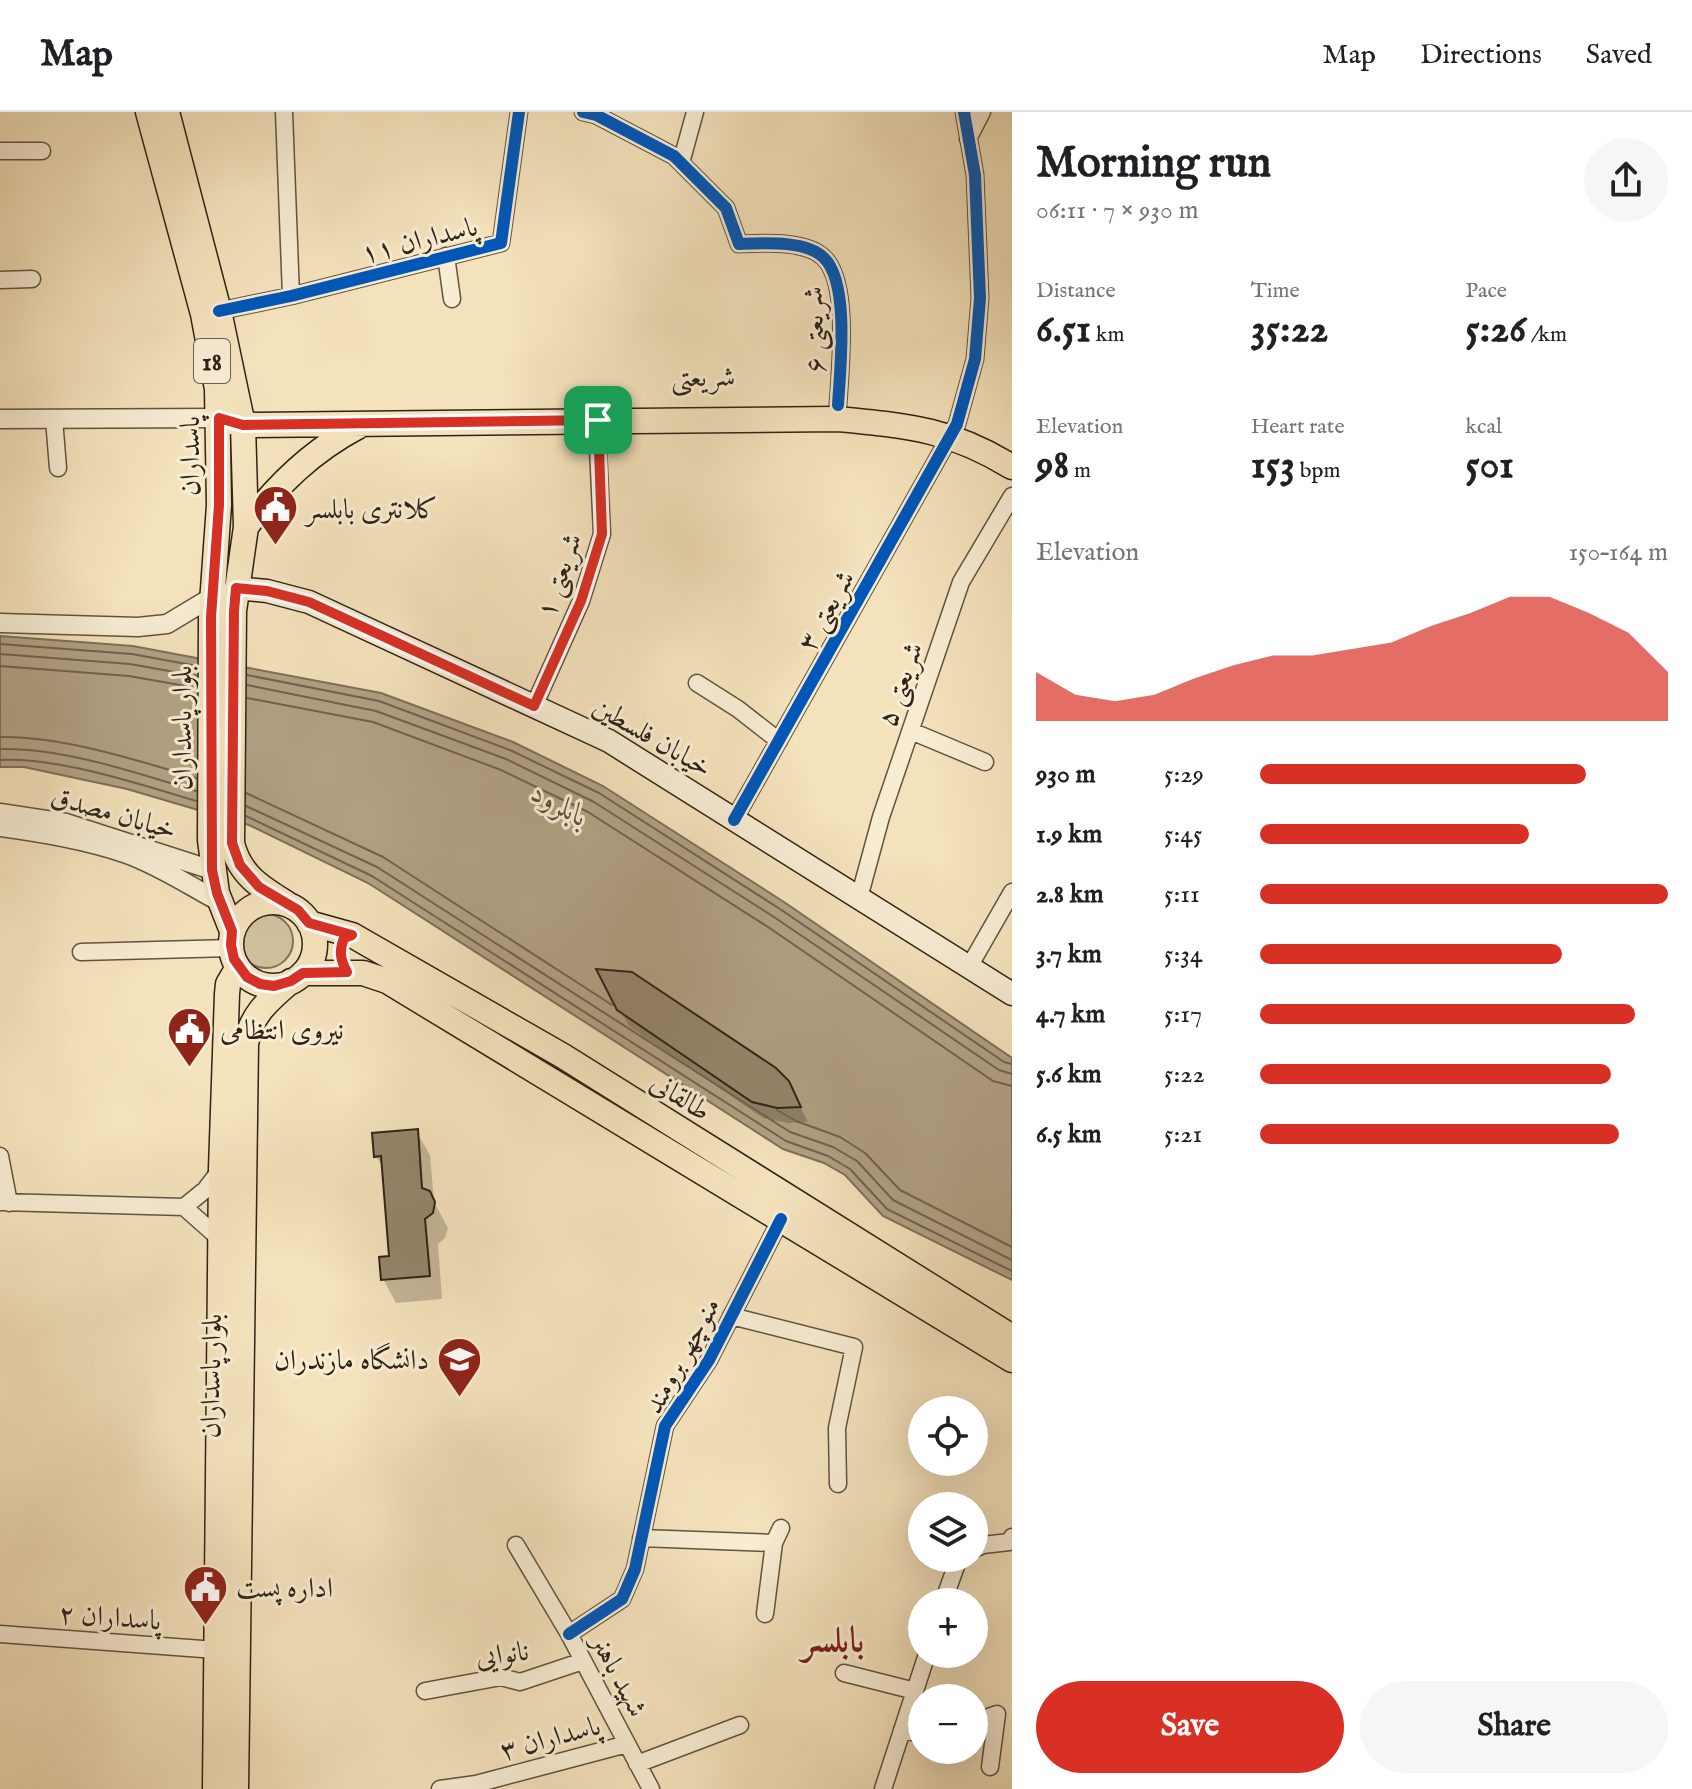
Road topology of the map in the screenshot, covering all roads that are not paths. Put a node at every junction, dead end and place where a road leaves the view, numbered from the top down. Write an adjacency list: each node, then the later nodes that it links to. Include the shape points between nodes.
1 (148, 112): 21 (main road, پاسداران / 18, via 203,314 217,389)
2 (167, 112): 18 (main road, پاسداران / 18)
3 (284, 112): 16 (street)
4 (519, 112): 13 (street, پاسداران ۱۱, via 501,243)
5 (695, 112): 12 (street)
6 (964, 112): 9 (street, شریعتی ۳)
7 (982, 112): 9 (street)
8 (591, 113): 12 (street, شریعتی ۶)
9 (968, 139): 25 (street, شریعتی ۳, via 975,175 980,298 975,359)
10 (0, 151): 11 (street)
11 (42, 151)
12 (681, 163): 19 (street, شریعتی ۶, via 726,208 739,244 785,242 823,255 835,273 842,325)
13 (446, 256): 16 (street, پاسداران ۱۱); 17 (street)
14 (32, 279): 15 (street)
15 (0, 280)
16 (291, 296): 18 (street, پاسداران ۱۱)
17 (452, 299)
18 (219, 311): 21 (main road, پاسداران / 18)
19 (838, 405): 20 (main road, شریعتی); 25 (main road, شریعتی, via 879,408)
20 (597, 414): 21 (main road, شریعتی); 24 (main road, شریعتی); 25 (main road, شریعتی, via 838,419); 34 (street, شریعتی ۱, via 602,534 581,601)
21 (235, 418): 23 (street); 24 (main road, شریعتی); 30 (main road, پاسداران / 18); 31 (main road, پاسداران / 18, via 219,505)
22 (0, 419): 23 (street)
23 (54, 419): 28 (street)
24 (365, 423): 30 (main road, via 329,442 286,477)
25 (954, 430): 26 (main road, شریعتی); 27 (main road, شریعتی); 36 (street, شریعتی ۳)
26 (1012, 451)
27 (1012, 467)
28 (58, 468)
29 (1012, 496): 35 (street, شریعتی ۵, via 961,582)
30 (246, 527): 31 (main road, پاسداران / 18)
31 (223, 603): 32 (street, via 167,624 138,627); 34 (main road, خیابان فلسطین, via 267,591 309,602); 41 (main road, بلوار پاسداران)
32 (0, 623)
33 (697, 683): 36 (street)
34 (534, 706): 39 (main road, خیابان فلسطین, via 609,741)
35 (911, 731): 37 (street); 44 (street, شریعتی ۵)
36 (779, 741): 39 (street, شریعتی ۳)
37 (985, 762)
38 (0, 813): 42 (street, خیابان مصدق, via 66,823)
39 (734, 820): 44 (main road, خیابان فلسطین)
40 (0, 827): 45 (street, خیابان مصدق, via 127,854)
41 (221, 841): 42 (main road, بلوار پاسداران); 46 (main road, بلوار پاسداران, via 249,878)
42 (212, 870): 45 (main road, بلوار پاسداران)
43 (1012, 892): 51 (street)
44 (859, 898): 51 (main road, خیابان فلسطین)
45 (220, 902): 49 (main road, بلوار پاسداران)
46 (286, 903): 47 (main road); 49 (main road, via 251,907 241,916)
47 (309, 923): 48 (main road, طالقانی); 53 (main road, via 314,949 311,962)
48 (352, 935): 52 (main road, via 344,938 340,949); 62 (main road, طالقانی, via 563,1056)
49 (234, 949): 50 (street); 53 (main road, via 247,977 264,985); 56 (main road, بلوار پاسداران)
50 (81, 952)
51 (969, 967): 54 (main road, خیابان فلسطین)
52 (347, 972): 53 (main road, طالقانی); 59 (main road, طالقانی, via 387,981)
53 (297, 977): 87 (main road, بلوار پاسداران, via 255,1015 246,1044)
54 (1012, 994)
55 (0, 1156): 57 (street)
56 (221, 1169): 58 (street); 60 (main road, بلوار پاسداران)
57 (5, 1203): 58 (street)
58 (184, 1207): 60 (street)
59 (781, 1219): 61 (street, منوچهر برومند); 63 (main road, طالقانی)
60 (220, 1239): 72 (main road, بلوار پاسداران)
61 (731, 1316): 64 (street, via 854,1347 837,1428); 66 (street, منوچهر برومند, via 665,1426)
62 (1012, 1337)
63 (1012, 1360)
64 (838, 1484)
65 (1012, 1537): 67 (street)
66 (641, 1538): 69 (street, via 778,1536); 71 (street, منوچهر برومند, via 622,1599)
67 (988, 1544)
68 (516, 1545): 71 (street, شهید باهنر)
69 (765, 1614)
70 (0, 1634): 72 (street, پاسداران ۲)
71 (569, 1634): 73 (street, شهید باهنر)
72 (216, 1650): 86 (main road, بلوار پاسداران)
73 (583, 1661): 76 (street, نانوایی, via 520,1682 501,1677); 82 (street, شهید باهنر)
74 (844, 1673): 75 (street)
75 (908, 1689)
76 (425, 1691)
77 (908, 1712): 80 (street)
78 (988, 1717): 84 (street, via 997,1714)
79 (740, 1725): 83 (street)
80 (902, 1730): 81 (street); 90 (street)
81 (908, 1731)
82 (627, 1744): 83 (street, شهید باهنر); 85 (street, پاسداران ۳)
83 (637, 1764): 89 (street, شهید باهنر)
84 (990, 1767)
85 (476, 1786): 88 (street, پاسداران ۳)
86 (215, 1789)
87 (236, 1789)
88 (440, 1789)
89 (651, 1789)
90 (883, 1789)

